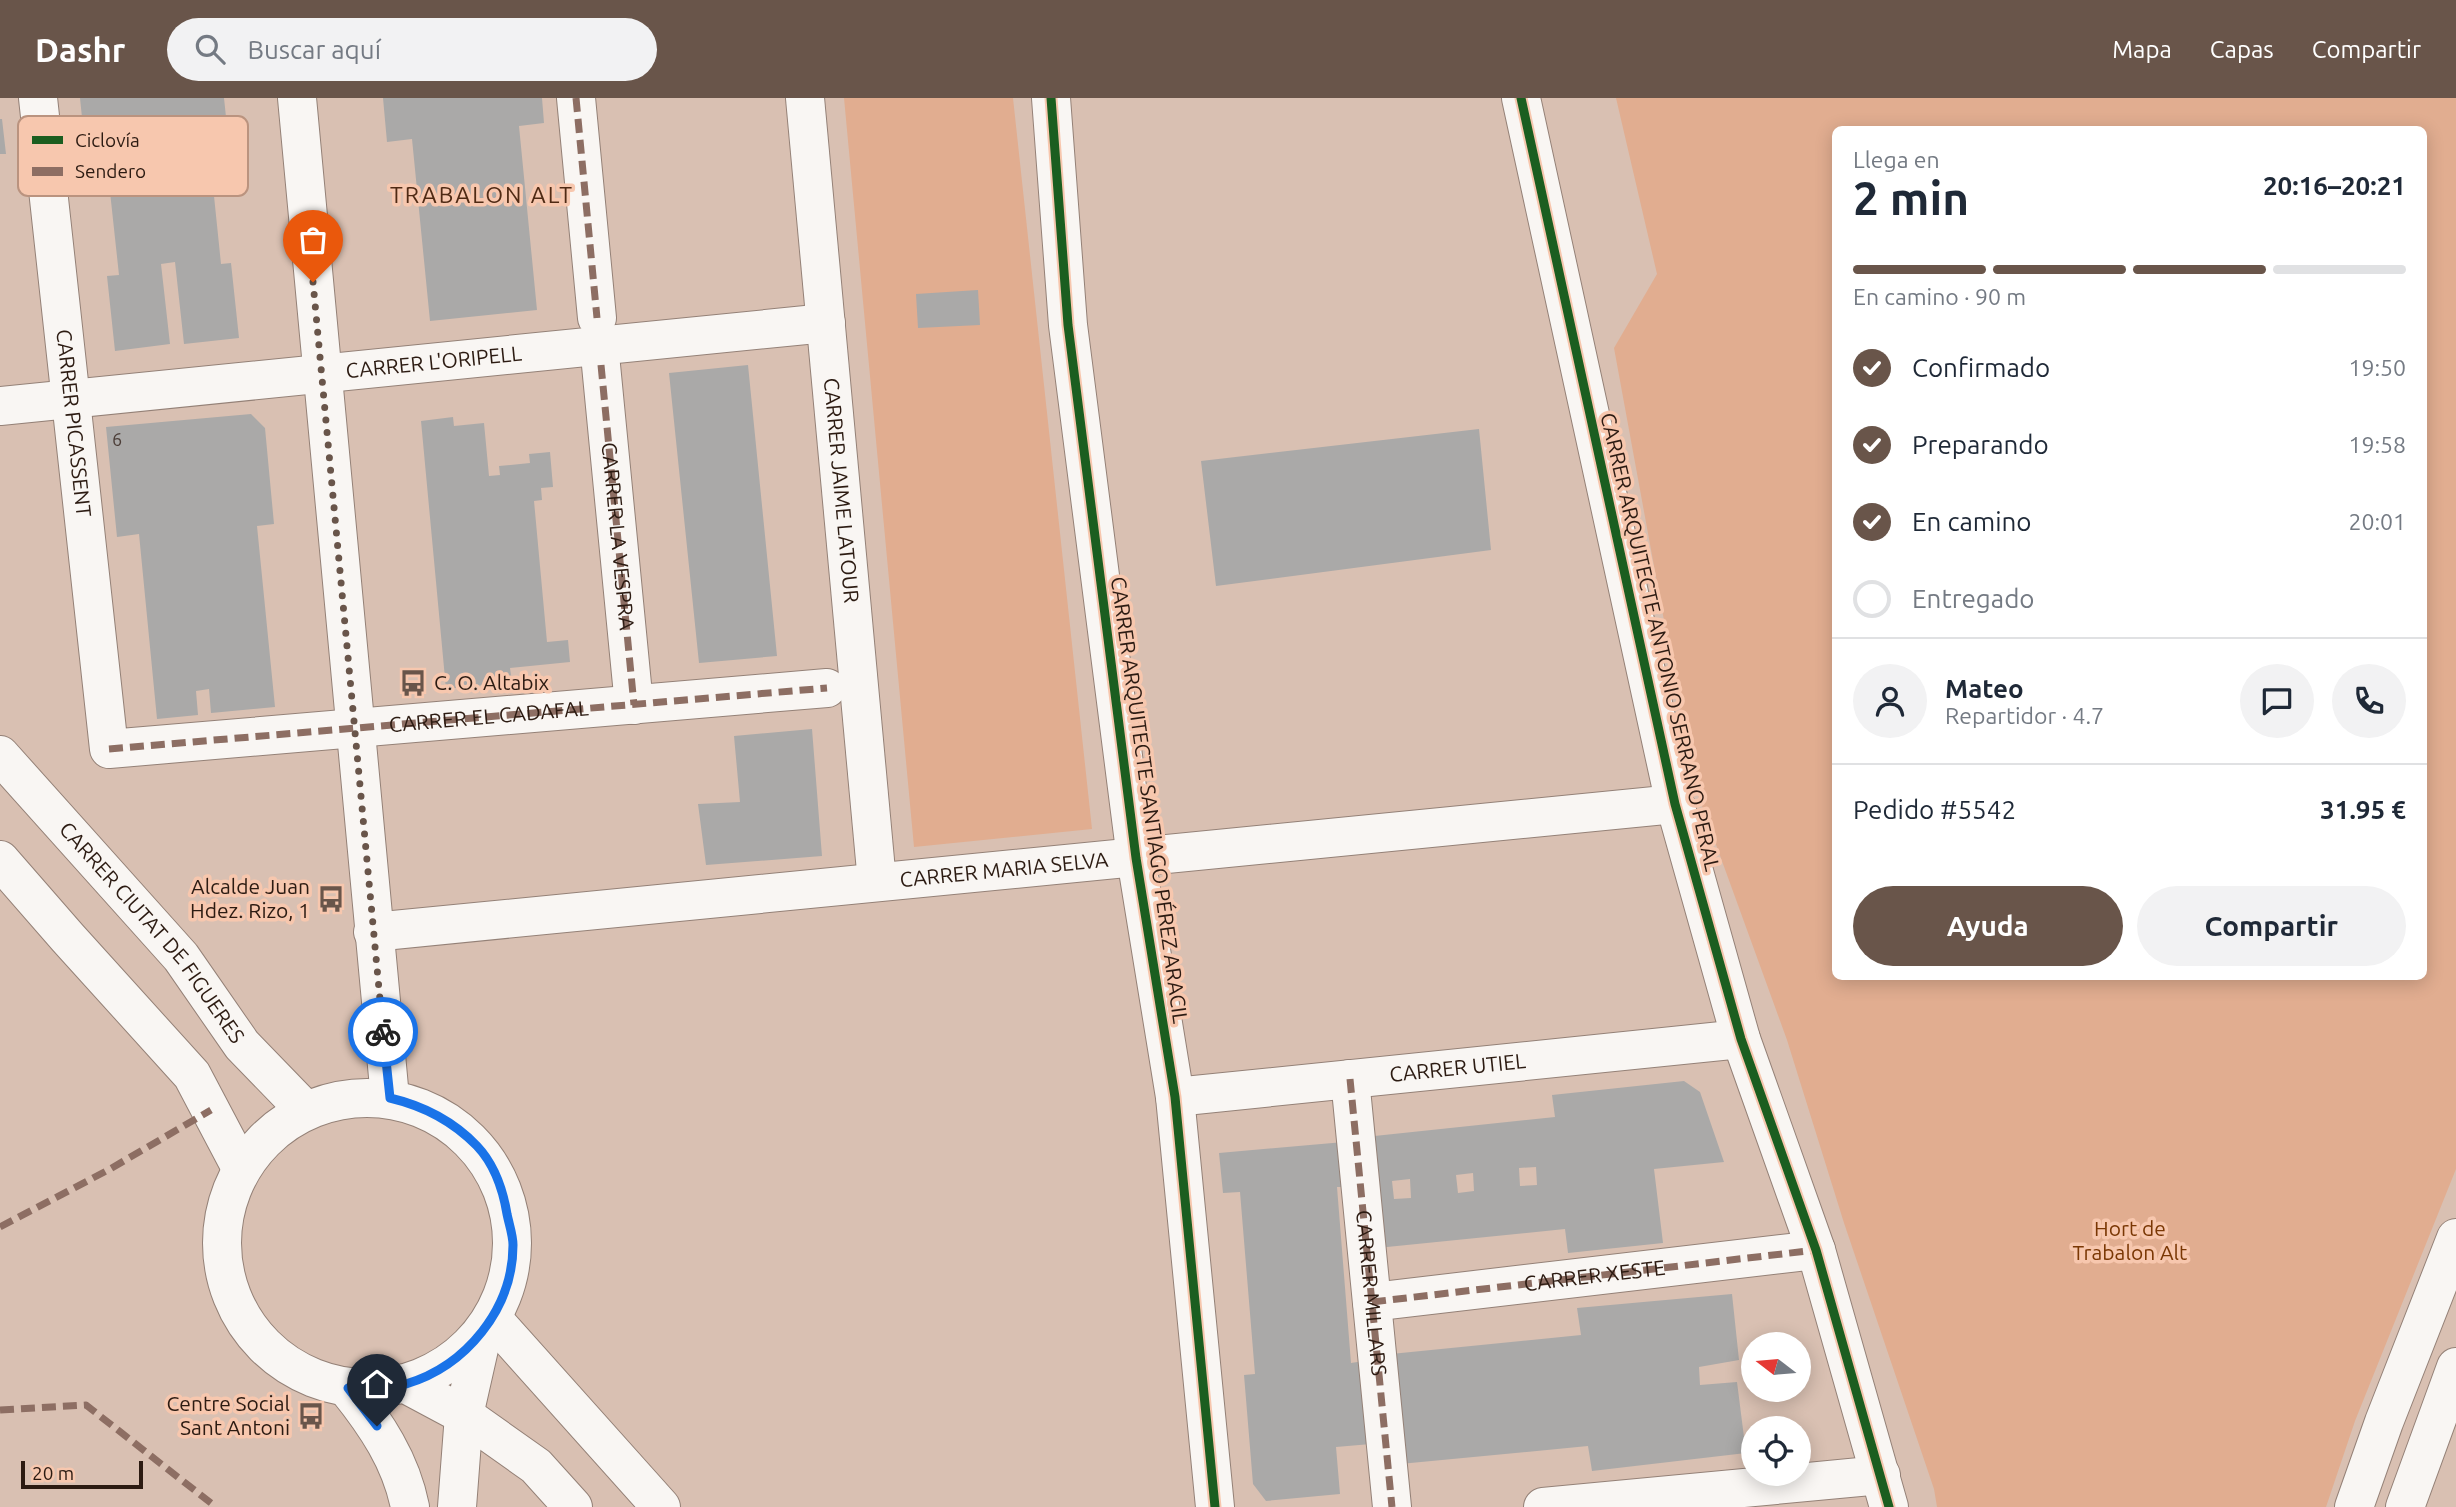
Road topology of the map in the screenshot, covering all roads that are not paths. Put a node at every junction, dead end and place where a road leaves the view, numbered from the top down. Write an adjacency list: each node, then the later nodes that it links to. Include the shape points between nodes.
1 (38, 98): 7 (street, CARRER PICASSENT)
2 (297, 98): 12 (street)
3 (576, 98): 9 (street)
4 (805, 98): 10 (street, CARRER JAIME LATOUR)
5 (1051, 98): 21 (street, CARRER ARQUITECTE SANTIAGO PÉREZ ARACIL, via 1068,325)
6 (1521, 98): 20 (street, CARRER ARQUITECTE ANTONIO SERRANO PERAL)
7 (40, 116)
8 (49, 196): 13 (street, CARRER PICASSENT)
9 (597, 318)
10 (827, 323): 12 (street, CARRER L'ORIPELL); 23 (street, CARRER JAIME LATOUR)
11 (601, 365): 16 (street, CARRER LA VESPRA)
12 (322, 373): 13 (street, CARRER L'ORIPELL); 17 (street)
13 (71, 398): 14 (street, CARRER L'ORIPELL); 18 (street, CARRER PICASSENT)
14 (0, 406)
15 (827, 688): 16 (street, CARRER EL CADAFAL)
16 (634, 705): 17 (street, CARRER EL CADAFAL)
17 (354, 727): 18 (street, CARRER EL CADAFAL); 24 (street)
18 (110, 748)
19 (0, 755): 29 (street, CARRER CIUTAT DE FIGUERES, via 181,957 242,1045)
20 (1675, 804): 21 (street, CARRER MARIA SELVA); 25 (street, CARRER ARQUITECTE ANTONIO SERRANO PERAL)
21 (1136, 858): 23 (street, CARRER MARIA SELVA); 27 (street, CARRER ARQUITECTE SANTIAGO PÉREZ ARACIL)
22 (0, 860): 30 (street, via 192,1075)
23 (877, 882): 24 (street, CARRER MARIA SELVA)
24 (373, 932): 28 (street)
25 (1741, 1039): 26 (street, CARRER UTIEL); 32 (street, CARRER ARQUITECTE ANTONIO SERRANO PERAL)
26 (1350, 1079): 27 (street, CARRER UTIEL); 33 (street, CARRER MILLARS)
27 (1175, 1097): 44 (street, CARRER ARQUITECTE SANTIAGO PÉREZ ARACIL)
28 (390, 1098): 29 (street, via 367,1096); 34 (street, via 449,1121 479,1148 502,1185 513,1244 508,1282)
29 (305, 1110): 30 (street, via 271,1132)
30 (241, 1168): 37 (street, via 224,1211 223,1269 237,1312 272,1355 324,1383)
31 (2456, 1238): 47 (street)
32 (1816, 1250): 33 (street, CARRER XESTE); 39 (street, CARRER ARQUITECTE ANTONIO SERRANO PERAL)
33 (1372, 1301): 45 (street, CARRER MILLARS)
34 (488, 1324): 36 (street, via 459,1356); 38 (street); 43 (street)
35 (2456, 1367): 48 (street)
36 (406, 1384): 37 (street); 38 (street)
37 (348, 1388): 40 (street, via 377,1426 406,1484)
38 (464, 1415): 41 (street); 42 (street, via 536,1466)
39 (1885, 1491): 46 (street)
40 (410, 1507)
41 (457, 1507)
42 (573, 1507)
43 (660, 1507)
44 (1215, 1507)
45 (1392, 1507)
46 (1543, 1507)
47 (2354, 1507)
48 (2405, 1507)

